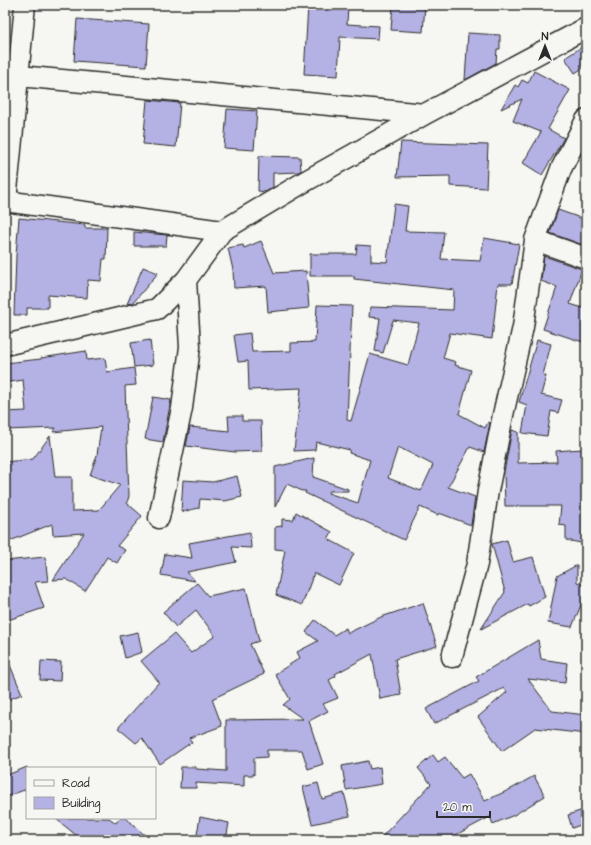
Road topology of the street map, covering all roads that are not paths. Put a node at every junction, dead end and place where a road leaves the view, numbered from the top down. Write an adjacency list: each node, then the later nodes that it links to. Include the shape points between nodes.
1 (25, 5): 3 (street)
2 (586, 28): 4 (street)
3 (19, 76): 4 (street); 6 (street)
4 (425, 114): 7 (street)
5 (586, 120): 8 (street, via 561,169)
6 (5, 201): 7 (street)
7 (222, 231): 10 (street)
8 (535, 240): 9 (street); 13 (street, via 524,327 488,491 477,564)
9 (586, 258)
10 (186, 280): 11 (street, via 157,309); 12 (street, via 190,347 182,408)
11 (5, 345)
12 (159, 518)
13 (452, 657)

